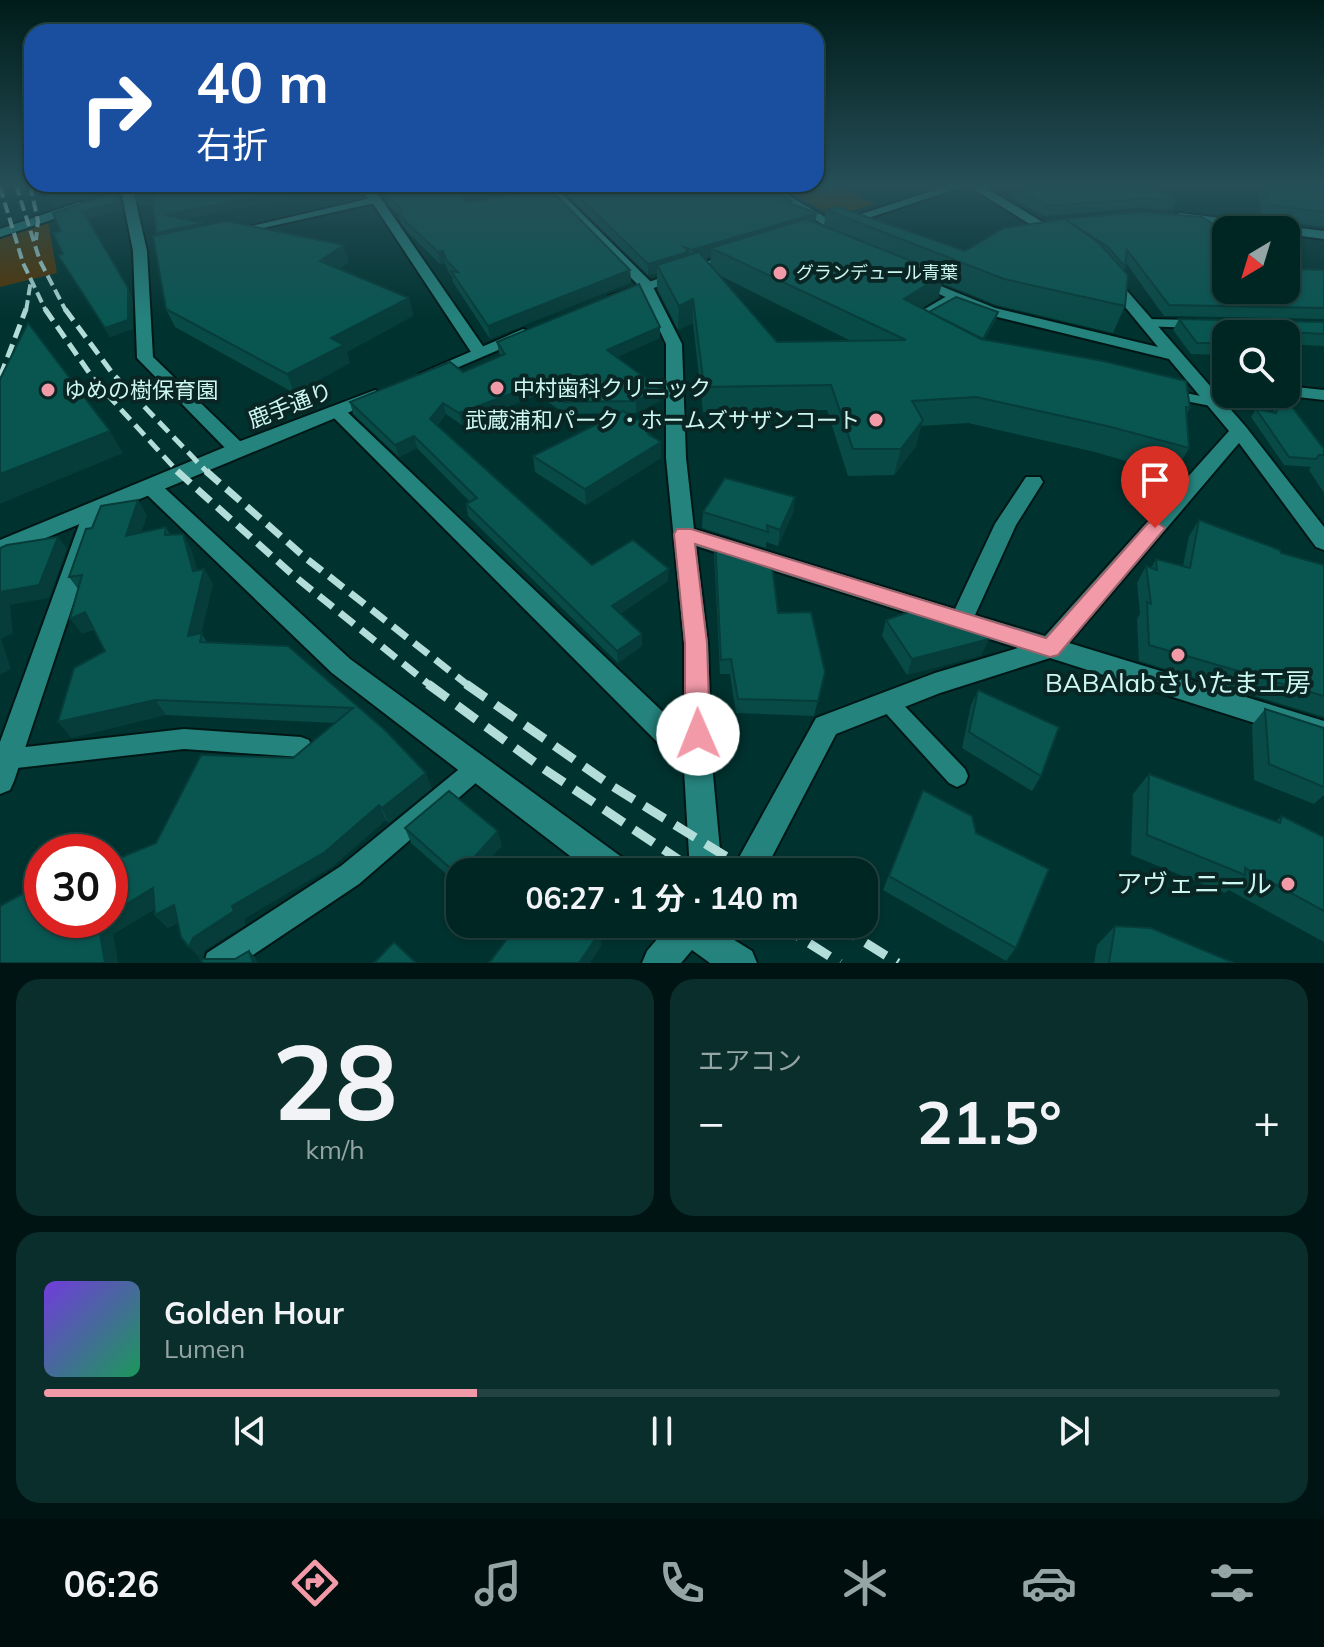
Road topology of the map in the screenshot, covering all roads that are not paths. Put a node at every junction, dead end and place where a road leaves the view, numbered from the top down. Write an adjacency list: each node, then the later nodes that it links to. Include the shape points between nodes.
1 (139, 230): 34 (street, via 148,250 145,358)
2 (239, 230): 9 (lane)
3 (402, 230): 22 (street)
4 (591, 230): 15 (street)
5 (815, 230): 8 (street)
6 (1057, 230): 11 (street)
7 (1283, 230): 10 (street)
8 (811, 231)
9 (229, 232)
10 (1324, 235)
11 (1075, 247)
12 (758, 248): 15 (street)
13 (1097, 263): 18 (street)
14 (898, 274): 16 (street)
15 (645, 284): 17 (street); 38 (street, via 674,344)
16 (954, 296): 21 (lane, via 908,322); 23 (street, via 990,311)
17 (601, 302)
18 (1145, 323): 19 (lane); 23 (street)
19 (1205, 324)
20 (542, 327): 22 (street, 鹿手通り)
21 (923, 329)
22 (479, 352): 32 (street, 鹿手通り)
23 (1173, 355): 24 (street)
24 (1199, 384): 25 (street); 29 (street)
25 (1212, 385)
26 (1157, 392): 30 (lane)
27 (1300, 392): 28 (street)
28 (1324, 395)
29 (1212, 399)
30 (1212, 402)
31 (1220, 408): 33 (street)
32 (336, 411): 34 (street, 鹿手通り); 46 (street)
33 (1239, 431): 39 (street); 42 (street)
34 (237, 449): 36 (street, 鹿手通り)
35 (1033, 482): 41 (street, via 1006,524)
36 (150, 486): 37 (street, 鹿手通り); 47 (street, via 341,666)
37 (94, 511): 40 (street, 鹿手通り); 48 (street)
38 (684, 534): 41 (street); 46 (street, via 696,643)
39 (1324, 542)
40 (0, 549)
41 (961, 620): 42 (street)
42 (1050, 648): 43 (street); 44 (street)
43 (888, 702): 49 (lane); 52 (street, via 826,726)
44 (1324, 733)
45 (301, 747): 48 (lane, via 184,739)
46 (698, 764): 51 (street)
47 (477, 768): 50 (street); 55 (lane, via 350,875)
48 (4, 770)
49 (957, 776)
50 (597, 858)
51 (705, 858)
52 (755, 858)
53 (699, 938): 56 (street)
54 (710, 938): 57 (street)
55 (217, 963)
56 (659, 963)
57 (740, 963)

